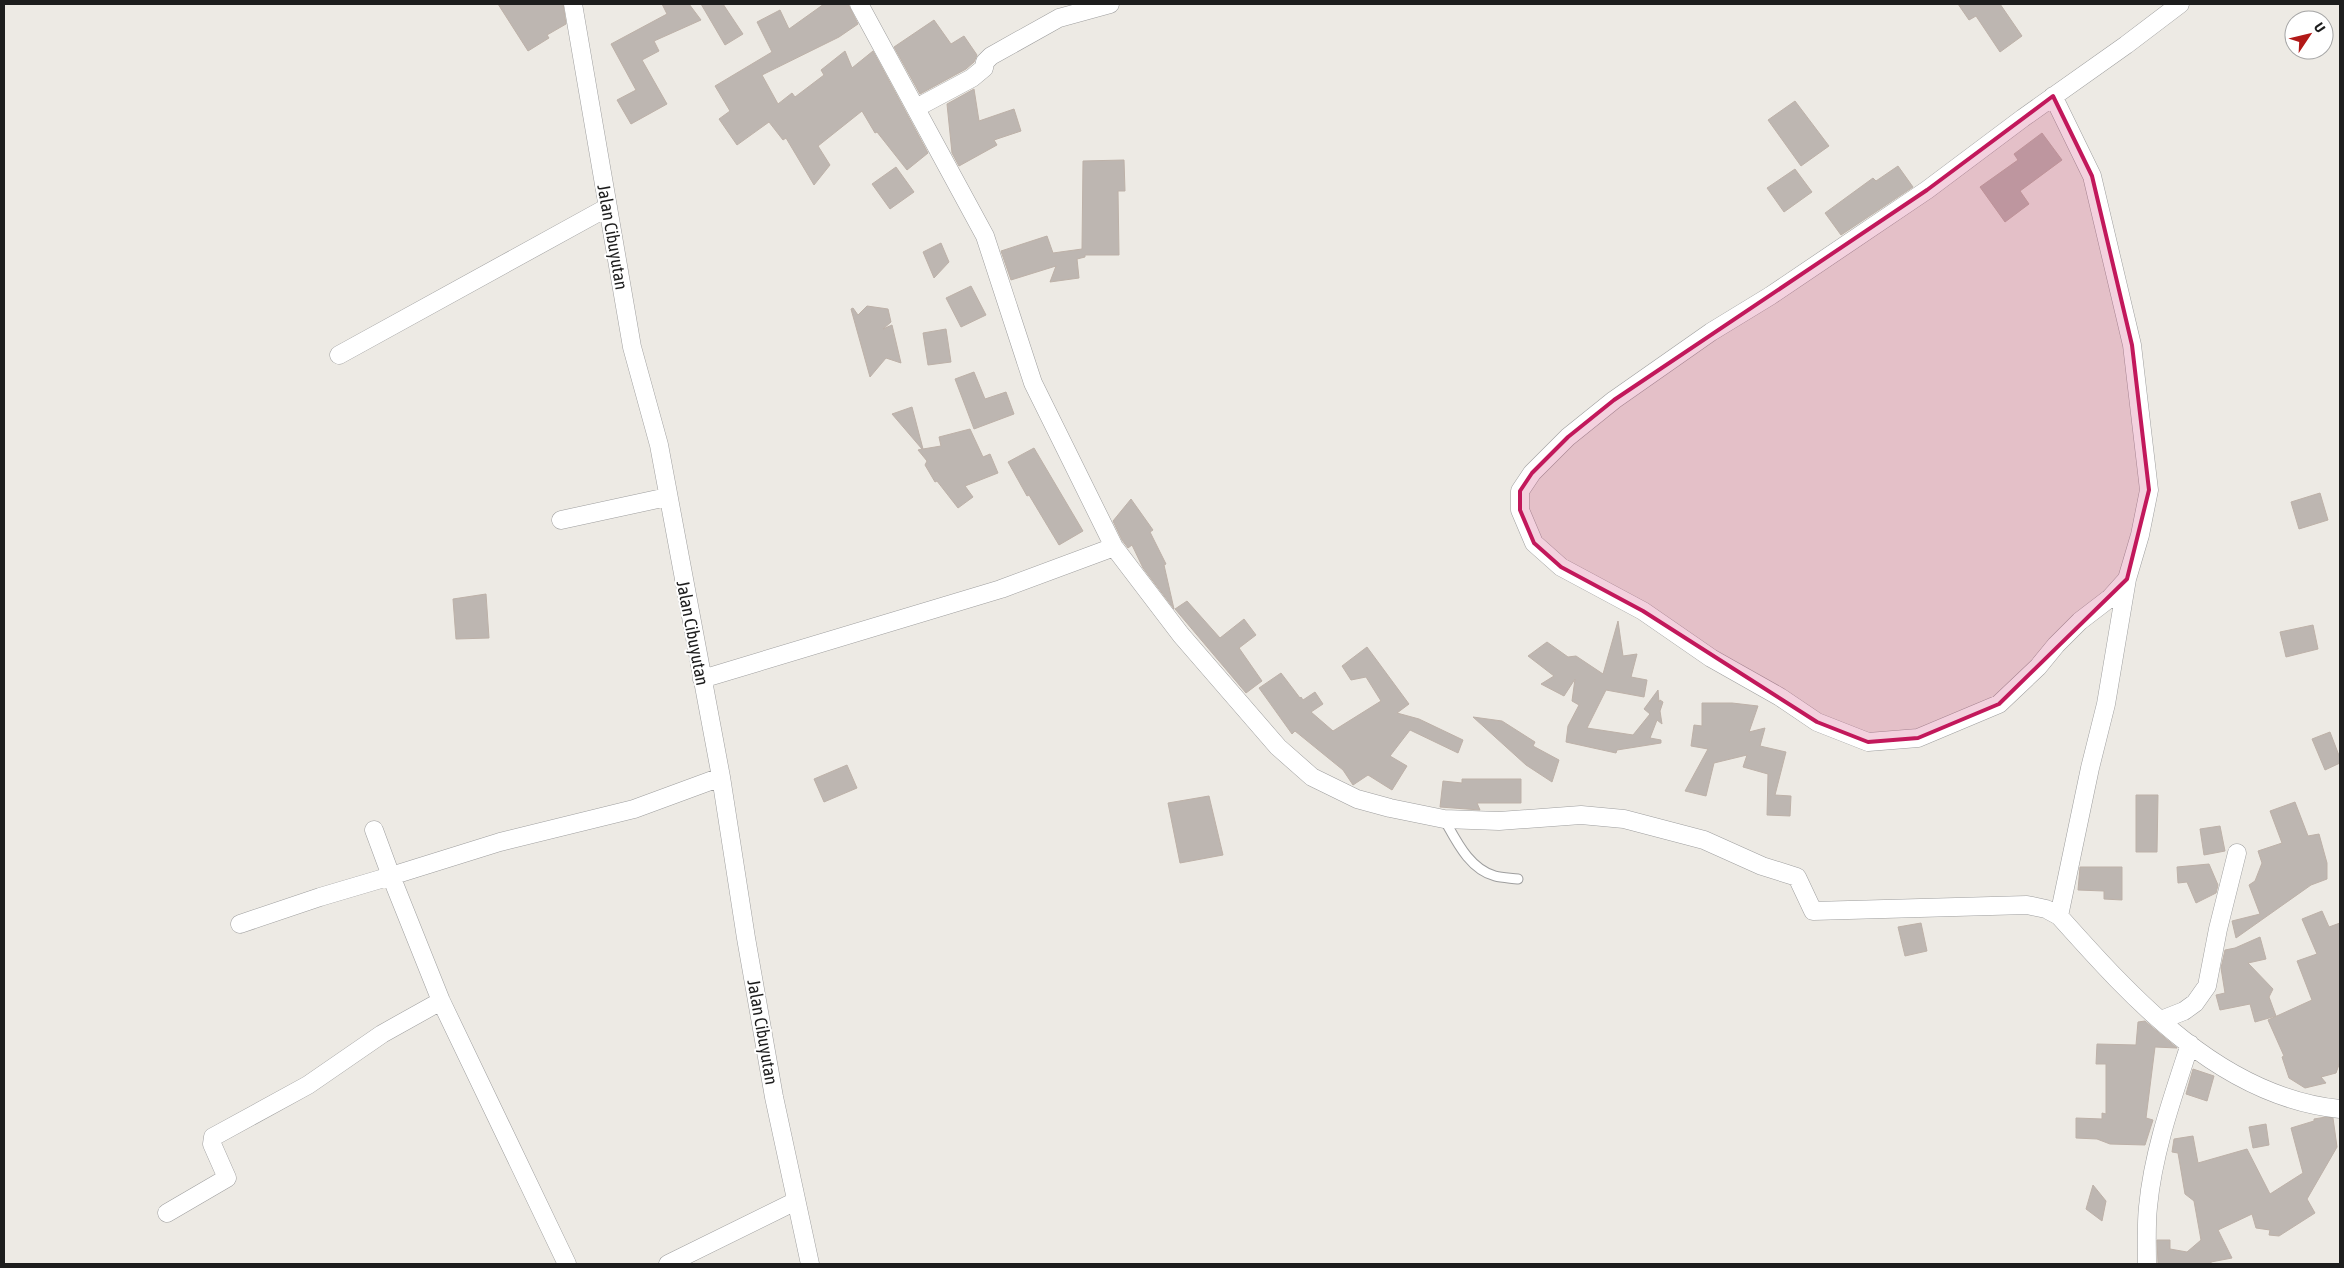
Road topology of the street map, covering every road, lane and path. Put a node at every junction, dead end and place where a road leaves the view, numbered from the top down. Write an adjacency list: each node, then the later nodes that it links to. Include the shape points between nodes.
1 (573, 4): 7 (street, Jalan Cibuyutan)
2 (859, 4): 6 (street)
3 (1110, 4): 6 (street, via 1059,18 987,58 984,68 977,74)
4 (2180, 4): 5 (street)
5 (2053, 96): 12 (street, via 2092,176 2132,345 2149,490); 12 (street, via 1927,190 1614,400 1532,472 1520,491 1520,510 1534,543 1561,566 1643,611 1711,658 1780,697 1816,722 1868,742 1918,738 1999,704 2074,627 2110,598)
6 (916, 108): 11 (street, via 985,236 1033,383)
7 (608, 207): 8 (street); 9 (street, Jalan Cibuyutan, via 632,346 659,445)
8 (339, 355)
9 (667, 497): 10 (street); 13 (street, Jalan Cibuyutan)
10 (561, 520)
11 (1114, 547): 13 (street, via 1001,589); 15 (street, via 1231,694 1278,747 1312,777 1357,799)
12 (2127, 579): 20 (street, via 2106,704)
13 (702, 679): 14 (street, Jalan Cibuyutan)
14 (721, 777): 18 (street, via 634,809 500,842); 26 (street, Jalan Cibuyutan, via 746,938)
15 (1444, 819): 19 (lane, via 1477,867 1495,876); 20 (street, via 1499,821 1581,815 1624,819 1669,829 1797,877 1812,909 1816,911 2027,904)
16 (374, 830): 18 (street)
17 (2238, 854): 23 (street, via 2207,986 2195,1003)
18 (391, 876): 21 (street); 22 (street)
19 (1518, 879)
20 (2059, 916): 23 (street, via 2138,1001)
21 (240, 924)
22 (441, 1001): 27 (street, via 382,1034 308,1085 213,1137 212,1144 227,1178); 28 (street)
23 (2161, 1020): 24 (street)
24 (2190, 1044): 25 (street, via 2227,1071 2265,1090); 31 (street, via 2159,1148 2148,1206)
25 (2340, 1109)
26 (796, 1202): 29 (street); 30 (street, Jalan Cibuyutan)
27 (168, 1213)
28 (567, 1264)
29 (668, 1264)
30 (810, 1264)
31 (2147, 1264)

